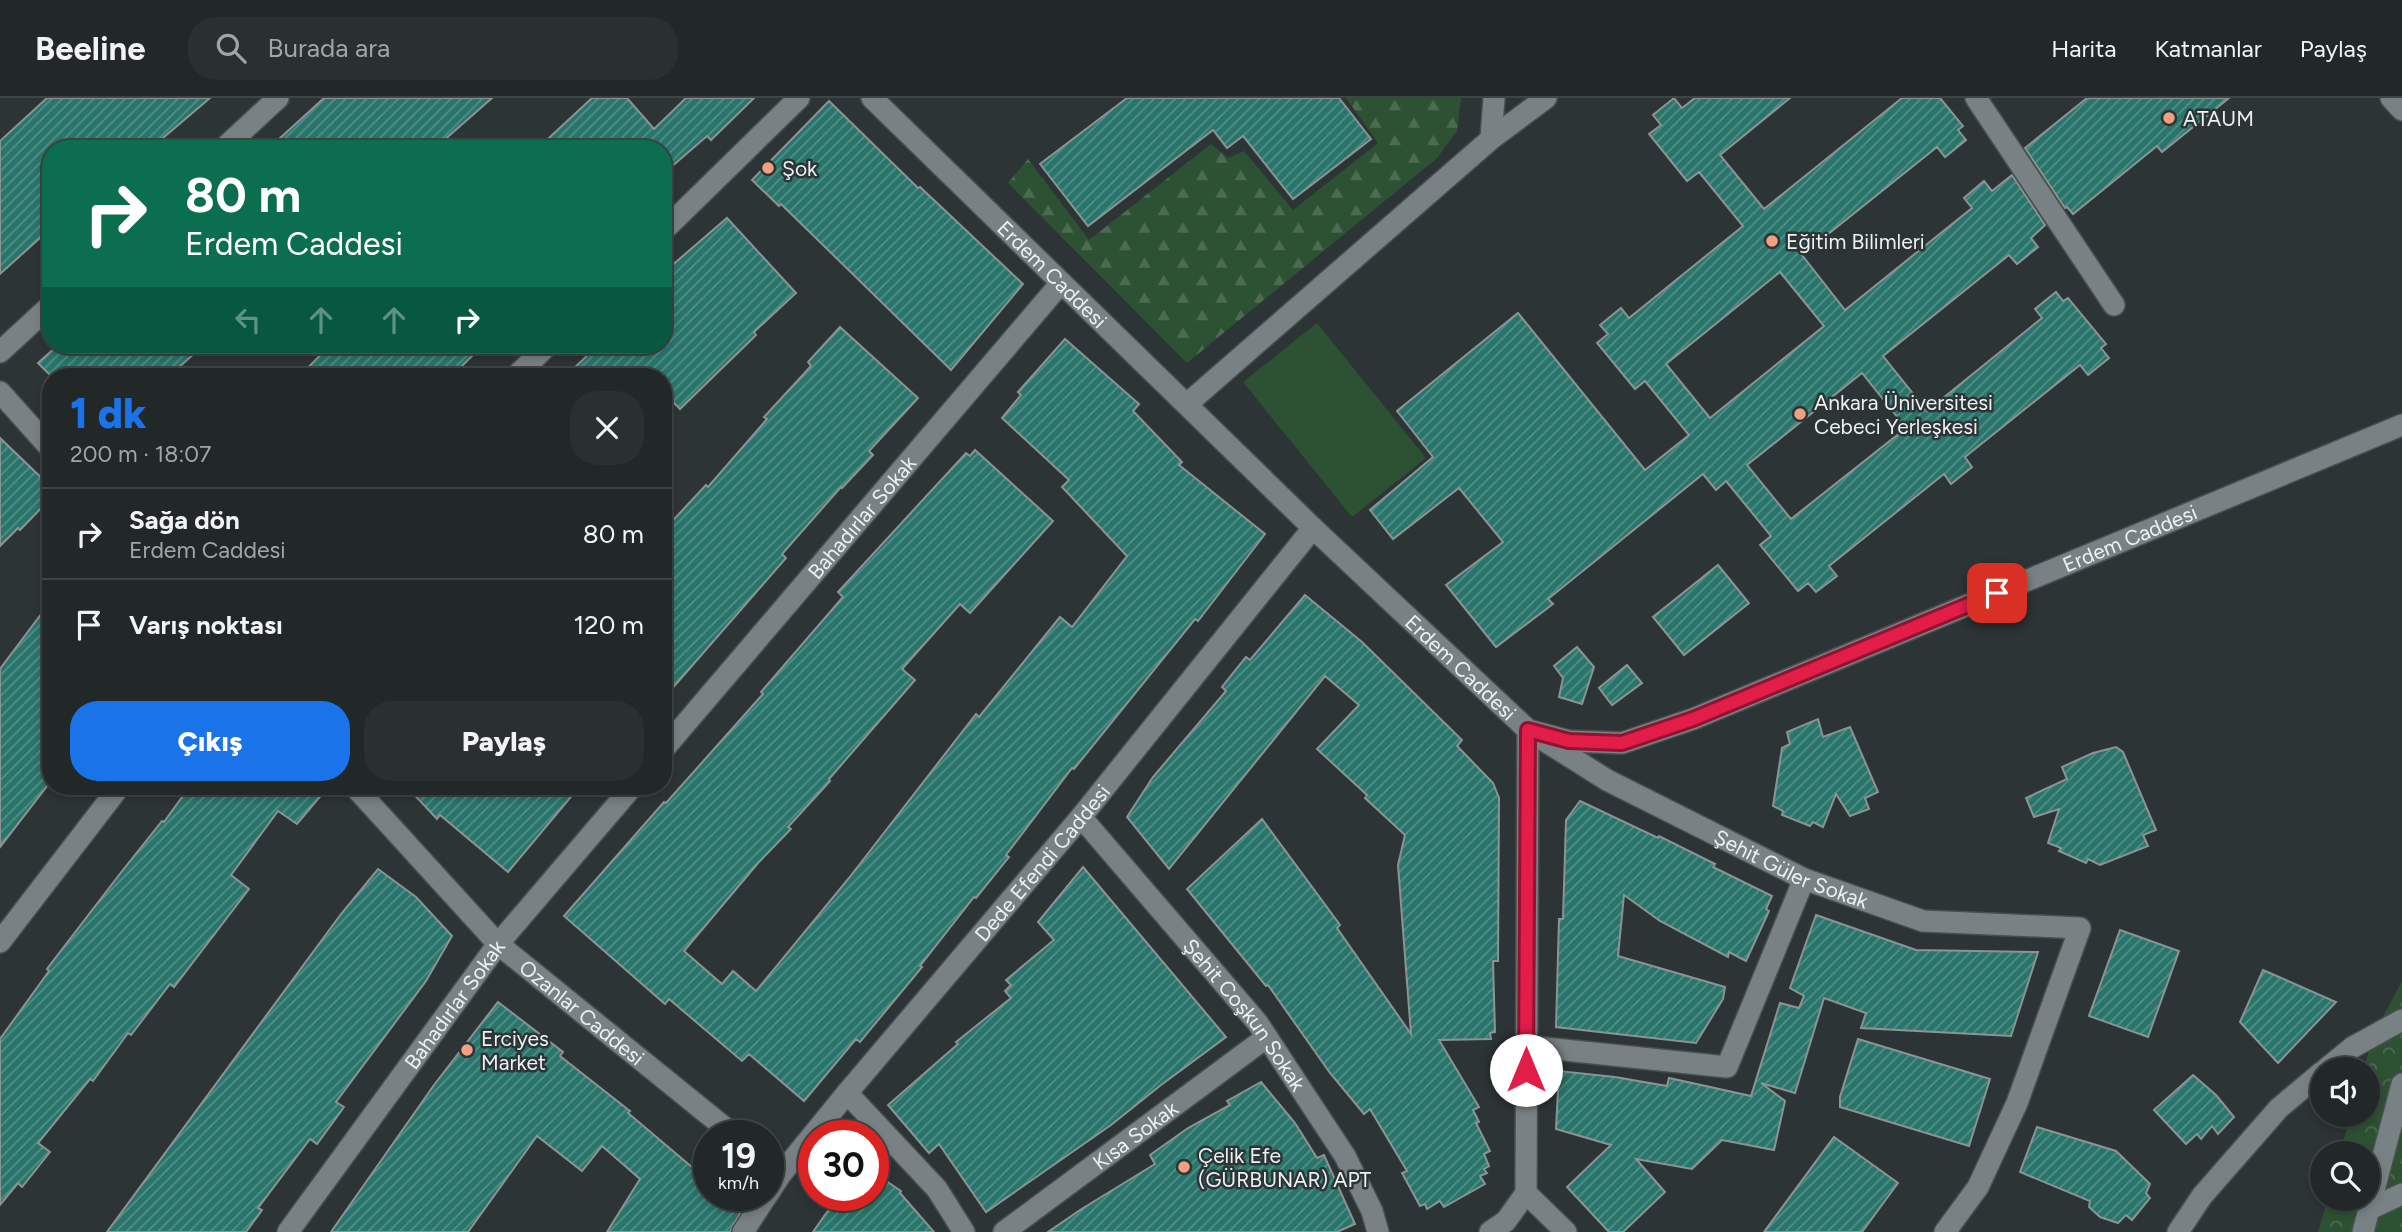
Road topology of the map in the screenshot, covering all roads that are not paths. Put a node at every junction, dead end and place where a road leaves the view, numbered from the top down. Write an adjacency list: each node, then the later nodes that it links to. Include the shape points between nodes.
1 (278, 98): 10 (street)
2 (799, 98): 11 (street)
3 (872, 98): 12 (street, Erdem Caddesi)
4 (1494, 98): 9 (street)
5 (1546, 98): 9 (street)
6 (1976, 98): 13 (street)
7 (2390, 98): 8 (street)
8 (2402, 110)
9 (1491, 139): 19 (street)
10 (233, 140)
11 (672, 222)
12 (1061, 282): 19 (street, Erdem Caddesi); 24 (street, Bahadırlar Sokak)
13 (2115, 305)
14 (42, 313): 15 (street)
15 (0, 352)
16 (539, 354): 17 (street)
17 (524, 368)
18 (0, 392): 21 (street)
19 (1187, 404): 22 (street, Erdem Caddesi)
20 (2402, 425): 23 (street, Erdem Caddesi, via 1693,719 1622,743 1569,741)
21 (42, 439)
22 (1313, 527): 23 (street, Erdem Caddesi); 28 (street, Dede Efendi Caddesi)
23 (1528, 730): 29 (street, Şehit Güler Sokak, via 1607,780); 34 (street)
24 (672, 739)
25 (113, 795): 30 (street)
26 (362, 795): 31 (street, Ozanlar Caddesi)
27 (625, 795): 31 (street, Bahadırlar Sokak)
28 (1081, 817): 33 (street, Şehit Coşkun Sokak); 38 (street, Dede Efendi Caddesi)
29 (1804, 879): 34 (street, via 1727,1067); 54 (street, Şehit Güler Sokak, via 1923,921 2080,928 2017,1102 1978,1188)
30 (0, 942)
31 (498, 944): 39 (street, Ozanlar Caddesi); 47 (street, Bahadırlar Sokak)
32 (2402, 1020): 35 (street)
33 (1267, 1037): 50 (street, Kısa Sokak); 51 (street, Şehit Coşkun Sokak, via 1345,1156)
34 (1526, 1046): 42 (street)
35 (2341, 1057)
36 (2310, 1083): 55 (street, via 2279,1108 2202,1196)
37 (2402, 1084): 41 (street)
38 (847, 1093): 40 (street, Dede Efendi Caddesi); 49 (street, via 937,1189)
39 (714, 1120)
40 (784, 1159)
41 (2380, 1170)
42 (1526, 1193): 52 (street, via 1506,1222); 53 (street)
43 (2402, 1194): 44 (street)
44 (2380, 1204)
45 (757, 1211): 48 (street, Dede Efendi Caddesi)
46 (2369, 1211): 56 (street)
47 (288, 1232)
48 (743, 1232)
49 (964, 1232)
50 (1004, 1232)
51 (1378, 1232)
52 (1490, 1232)
53 (1566, 1232)
54 (1945, 1232)
55 (2178, 1232)
56 (2363, 1232)

